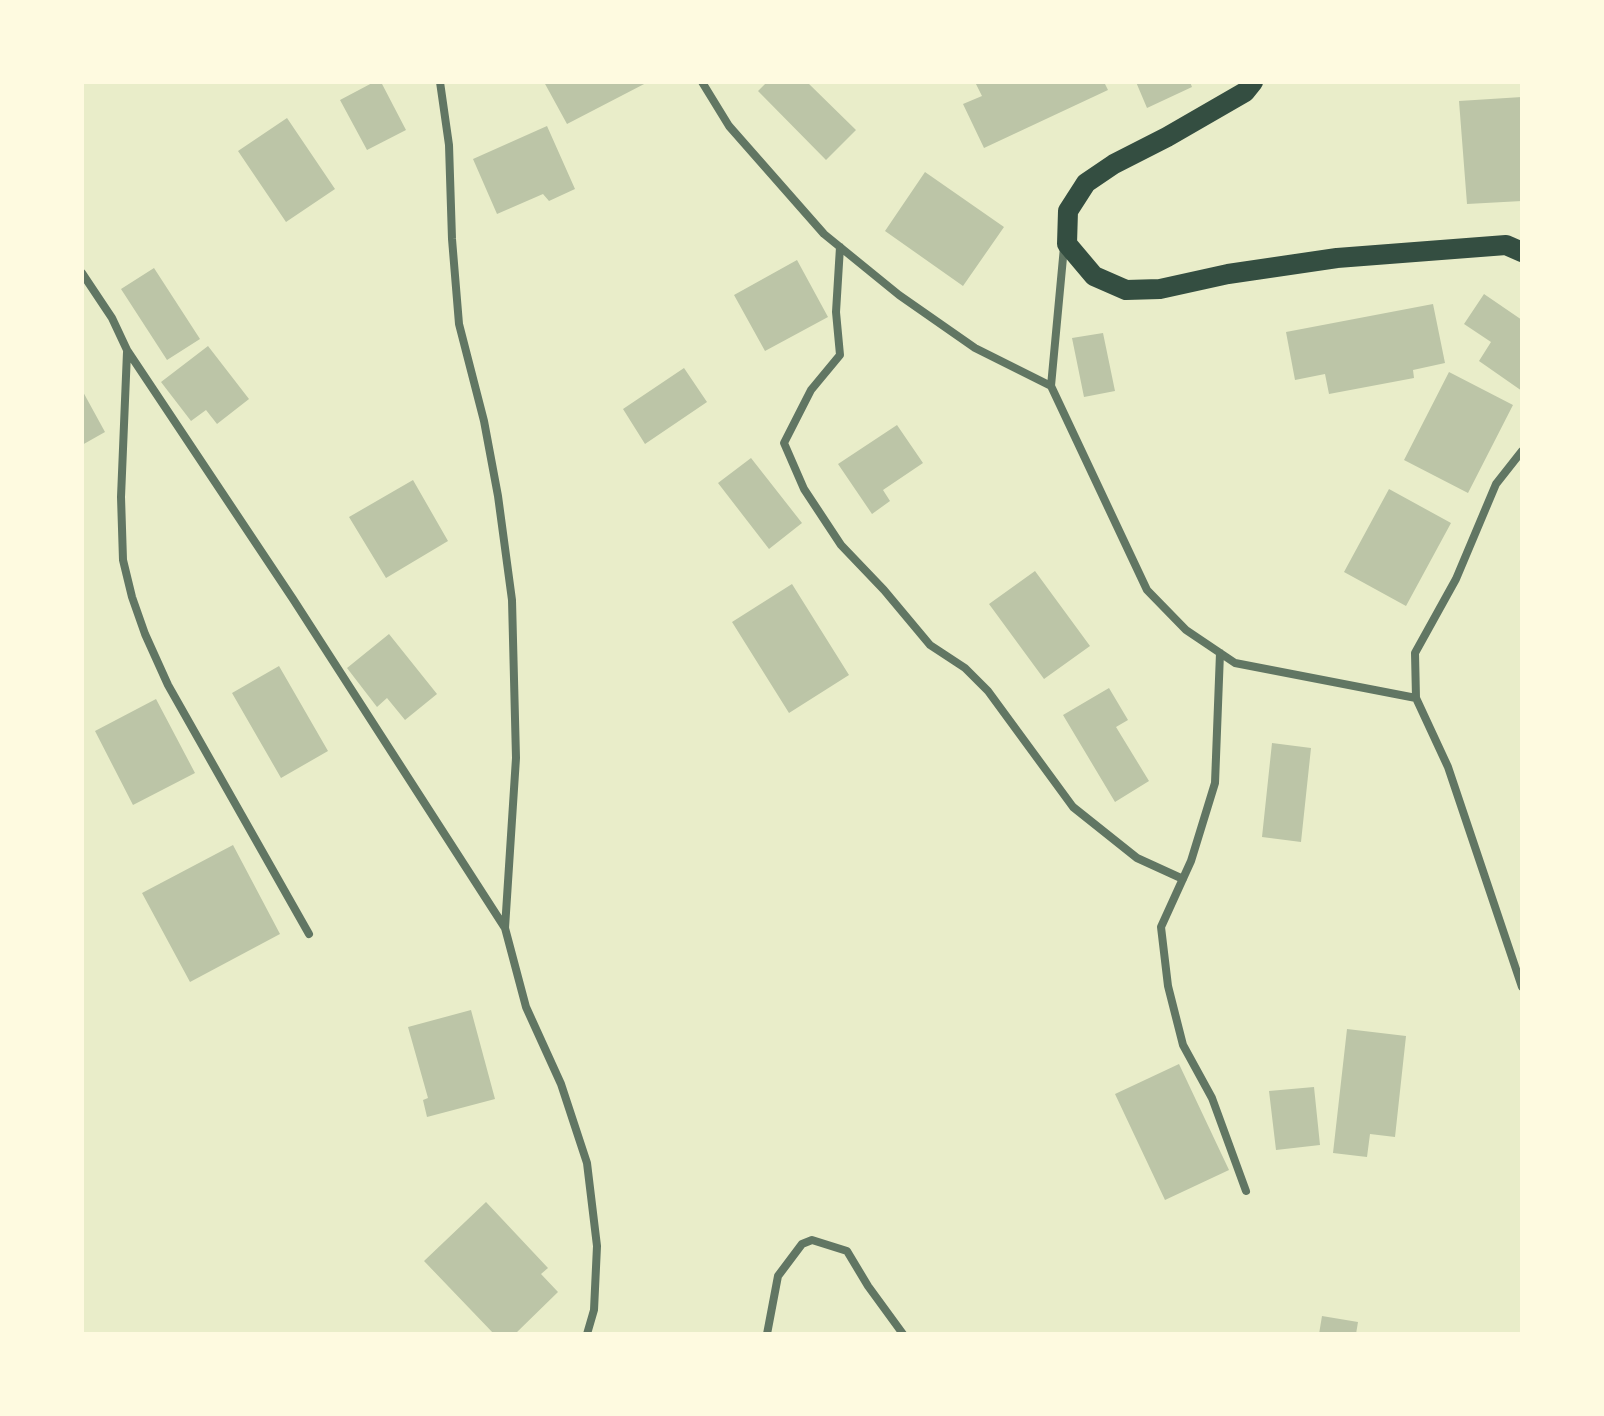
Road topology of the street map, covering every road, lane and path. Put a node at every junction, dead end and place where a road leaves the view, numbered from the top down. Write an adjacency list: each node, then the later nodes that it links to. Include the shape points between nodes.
1 (440, 82): 14 (street, via 449,145 459,324 484,421 512,600 516,758)
2 (702, 82): 5 (street, via 739,138)
3 (1253, 82): 4 (main road, via 1245,92 1086,183)
4 (1068, 211): 6 (main road, via 1067,244 1094,276 1126,290 1160,289 1337,258 1506,245); 9 (street)
5 (840, 247): 9 (street, via 975,348); 13 (street, via 840,355 811,390 784,443 804,489 841,545 930,645 988,691 1073,807 1137,858)
6 (1522, 252)
7 (82, 273): 8 (street)
8 (127, 350): 14 (street); 15 (street, via 121,497 123,560 132,597 168,685)
9 (1051, 386): 11 (street, via 1147,590 1186,630)
10 (1522, 451): 12 (street, via 1496,484 1456,579 1415,653)
11 (1220, 653): 12 (street, via 1235,663); 13 (street, via 1215,783)
12 (1416, 698): 16 (street, via 1448,767)
13 (1183, 879): 17 (street, via 1161,927 1168,986 1183,1045 1212,1098)
14 (505, 928): 18 (street, via 526,1007 561,1084 587,1163 597,1246 594,1310)
15 (309, 934)
16 (1522, 987)
17 (1246, 1191)
18 (587, 1334)
19 (767, 1334): 20 (street, via 778,1276 802,1244 812,1240 847,1251)
20 (903, 1334)

